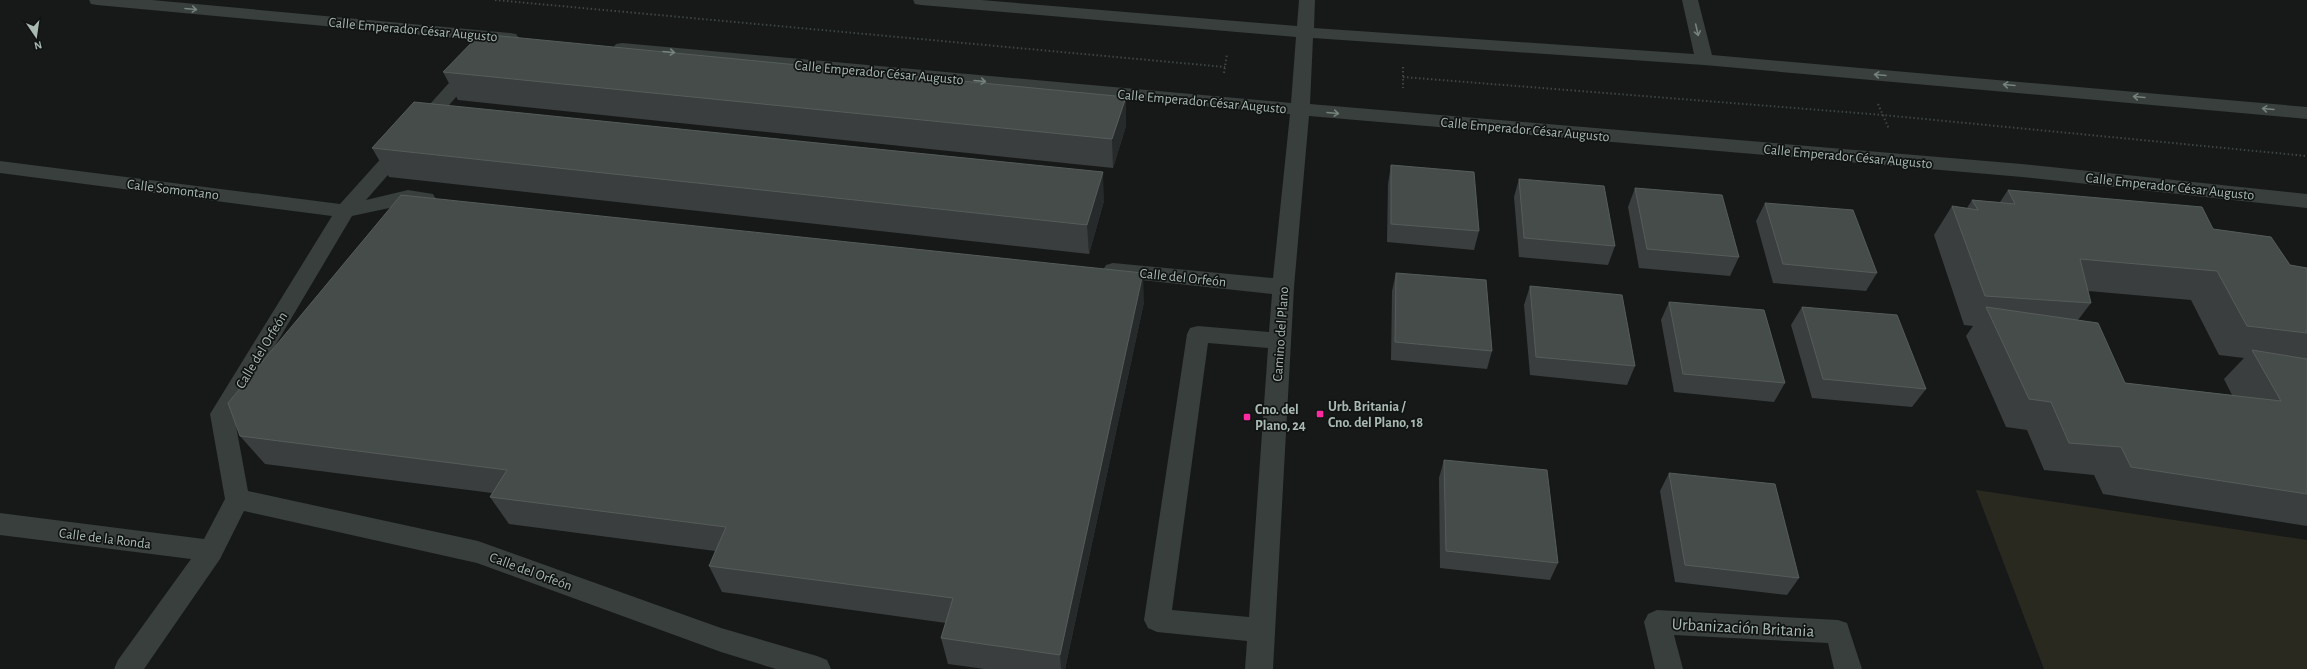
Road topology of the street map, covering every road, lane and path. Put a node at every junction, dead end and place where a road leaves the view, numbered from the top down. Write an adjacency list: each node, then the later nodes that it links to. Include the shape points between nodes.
1 (97, 0): 10 (street, Calle Emperador César Augusto, one-way to 10)
2 (495, 0): 7 (path)
3 (539, 0): 7 (path)
4 (921, 0): 8 (street)
5 (1307, 0): 9 (street, Camino del Plano)
6 (1690, 0): 14 (street, one-way to 14)
7 (536, 4): 15 (path)
8 (1232, 26): 9 (street); 15 (path)
9 (1303, 32): 12 (street); 19 (street, Camino del Plano)
10 (500, 37): 11 (street, Calle Emperador César Augusto); 28 (street, Calle del Orfeón)
11 (524, 39)
12 (1403, 39): 14 (street); 17 (path)
13 (602, 46): 18 (street, Calle Emperador César Augusto, one-way to 18)
14 (1704, 60): 16 (street)
15 (1225, 68): 18 (path)
16 (1864, 73): 20 (street, one-way to 16); 21 (path)
17 (1403, 77): 21 (path); 22 (path)
18 (1218, 103): 19 (street, Calle Emperador César Augusto)
19 (1300, 110): 22 (street, Calle Emperador César Augusto, one-way to 22); 30 (street, Camino del Plano)
20 (2307, 113)
21 (1883, 115): 23 (path); 24 (path)
22 (1403, 118): 24 (street, Calle Emperador César Augusto)
23 (2307, 156)
24 (1903, 160): 27 (street, Calle Emperador César Augusto)
25 (0, 167): 28 (street, Calle Somontano)
26 (447, 201): 28 (street, via 408,197)
27 (2307, 201)
28 (345, 211): 32 (street, Calle del Orfeón, via 222,414)
29 (1096, 268): 30 (street, Calle del Orfeón)
30 (1283, 288): 31 (street, Camino del Plano)
31 (1280, 341): 35 (street, Camino del Plano); 35 (street, via 1198,334 1157,620)
32 (237, 499): 34 (street); 37 (street, Calle del Orfeón, via 478,552 721,640)
33 (0, 524): 34 (street, Calle de la Ronda)
34 (211, 551): 36 (street)
35 (1262, 630): 38 (street, Camino del Plano)
36 (128, 669)
37 (817, 669)
38 (1259, 669)
39 (1669, 669): 40 (street, Urbanización Britania, via 1657,622 1838,632)
40 (1848, 669)

